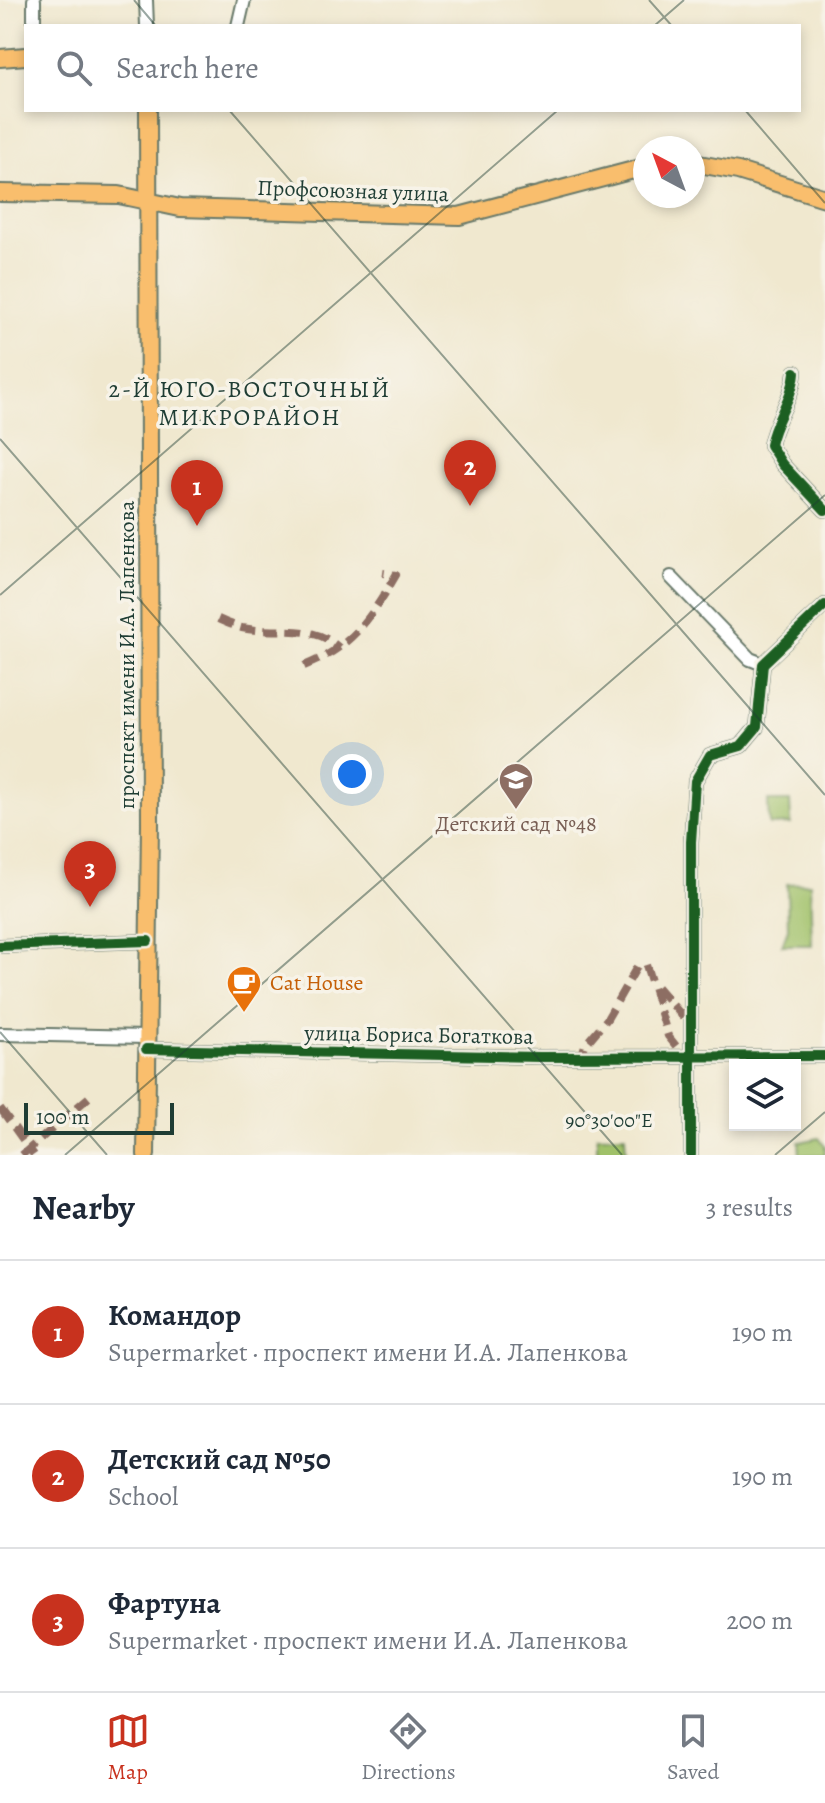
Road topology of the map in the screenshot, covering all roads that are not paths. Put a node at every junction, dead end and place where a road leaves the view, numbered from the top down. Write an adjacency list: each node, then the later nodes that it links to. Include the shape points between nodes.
1 (34, 0): 4 (street)
2 (146, 0): 5 (street)
3 (244, 0): 6 (street)
4 (34, 24)
5 (147, 24)
6 (238, 24)
7 (24, 56): 8 (main road)
8 (0, 58)
9 (148, 112): 14 (main road, проспект имени И.А. Лапенкова)
10 (705, 165): 13 (main road)
11 (633, 170): 14 (main road, Профсоюзная улица, via 459,216 180,208)
12 (0, 193): 14 (main road, Профсоюзная улица, via 119,195)
13 (825, 198)
14 (150, 202): 20 (main road, проспект имени И.А. Лапенкова)
15 (795, 372): 16 (street, via 770,445)
16 (825, 510)
17 (671, 577): 19 (street, via 750,659)
18 (825, 605): 19 (street)
19 (763, 664): 25 (street, via 757,727 741,746 710,755 695,781)
20 (148, 941): 21 (street); 23 (main road, проспект имени И.А. Лапенкова)
21 (0, 946)
22 (0, 1034): 23 (street, улица Бориса Богаткова)
23 (146, 1043): 25 (street, улица Бориса Богаткова); 26 (main road, проспект имени И.А. Лапенкова)
24 (825, 1056): 25 (street, улица Бориса Богаткова)
25 (690, 1057): 27 (street)
26 (146, 1155)
27 (691, 1155)

